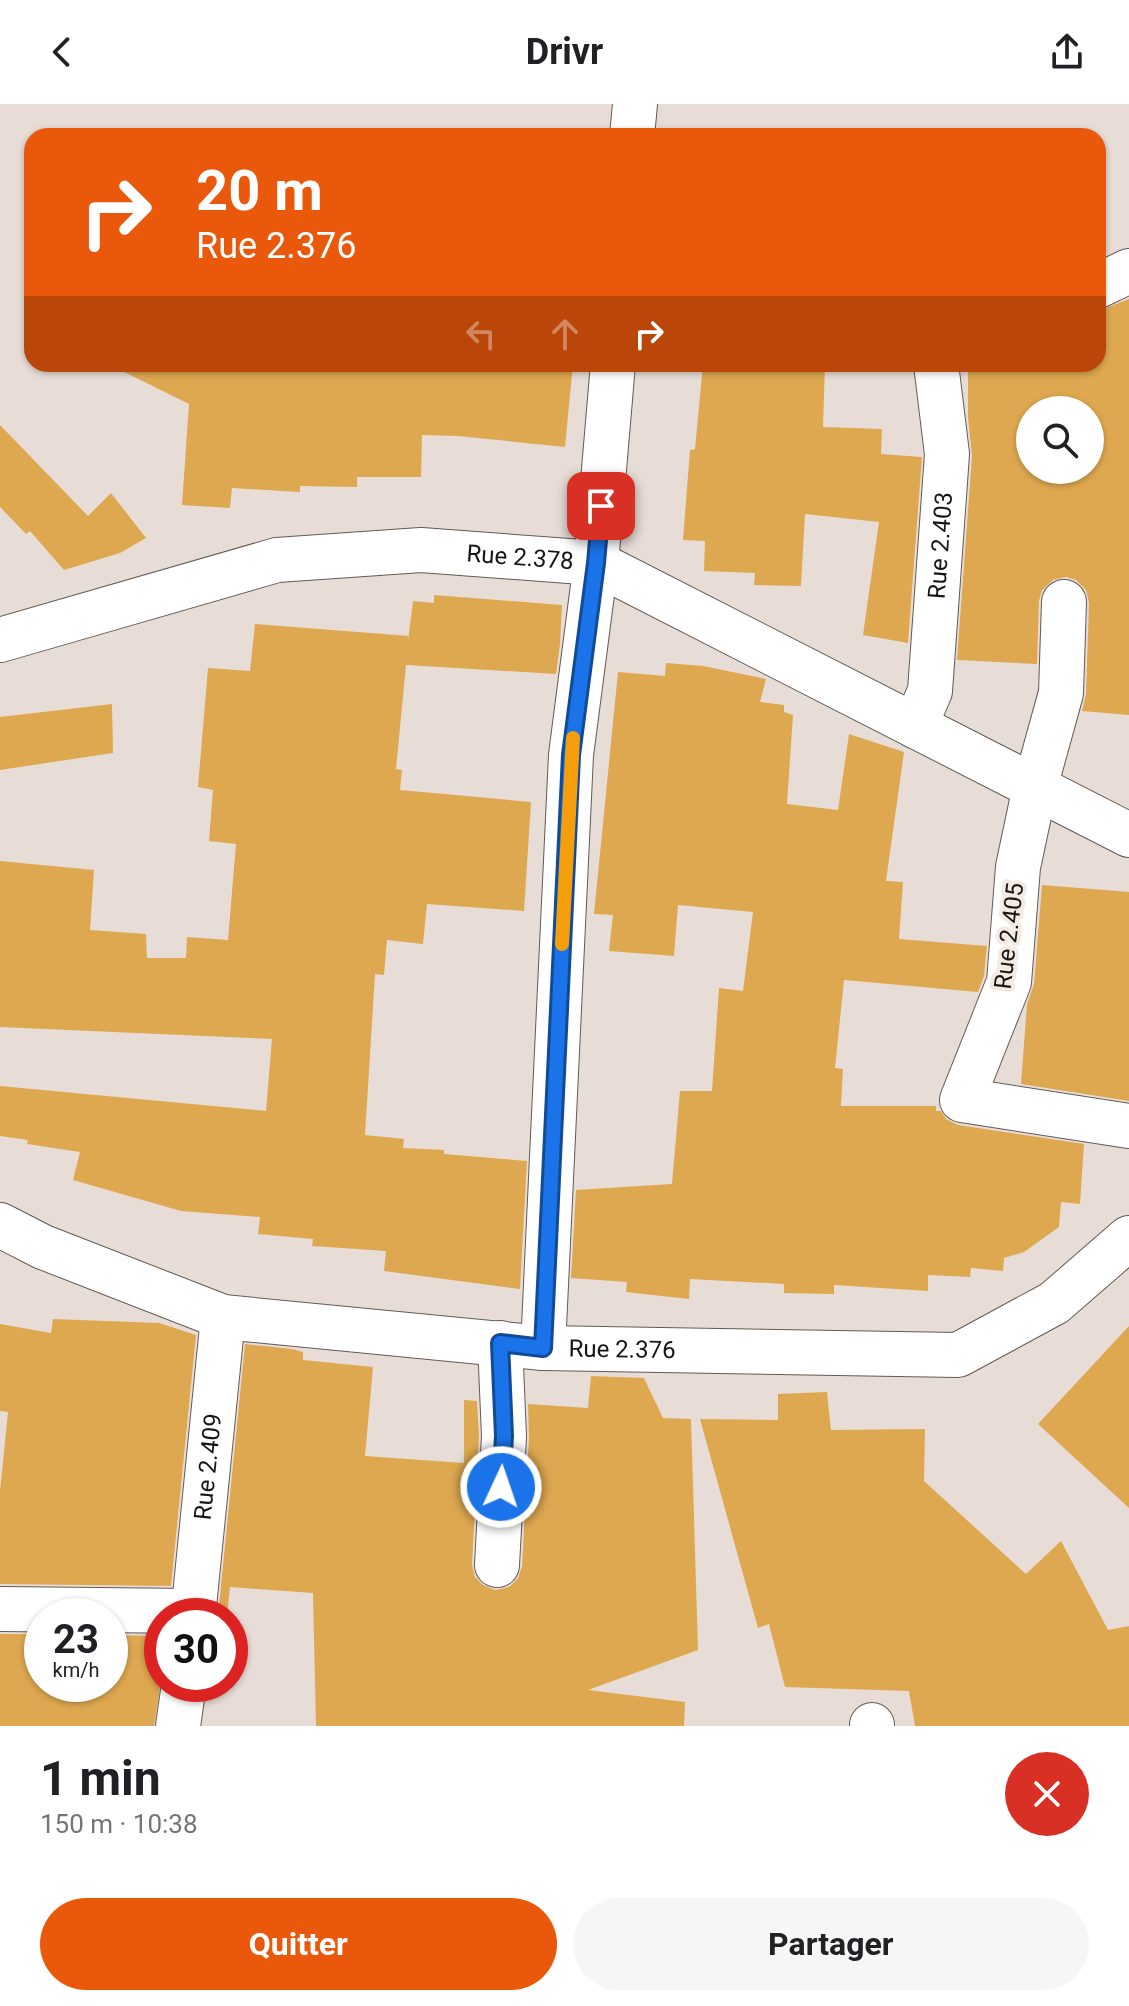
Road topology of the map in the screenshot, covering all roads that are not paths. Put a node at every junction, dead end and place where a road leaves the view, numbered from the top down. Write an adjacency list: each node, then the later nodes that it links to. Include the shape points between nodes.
1 (635, 104): 2 (street)
2 (633, 128)
3 (1129, 271): 4 (street)
4 (1106, 282)
5 (612, 372): 7 (street)
6 (937, 372): 10 (street, Rue 2.403, via 947,454 930,691)
7 (596, 563): 9 (street, Rue 2.378, via 421,550 277,560); 10 (street, Rue 2.378); 18 (street, via 571,755)
8 (1064, 602): 11 (street, Rue 2.405, via 1061,693)
9 (0, 640)
10 (915, 726): 11 (street, Rue 2.378)
11 (1035, 787): 12 (street, Rue 2.378); 13 (street, Rue 2.405, via 1018,867 1009,982 962,1100)
12 (1129, 835)
13 (1129, 1126)
14 (0, 1225): 16 (street, Rue 2.376)
15 (1129, 1238): 18 (street, Rue 2.376, via 1054,1303 958,1355)
16 (223, 1317): 17 (street, Rue 2.376); 20 (street, Rue 2.409)
17 (500, 1343): 18 (street, Rue 2.376); 19 (street, via 504,1436)
18 (543, 1348)
19 (497, 1565)
20 (195, 1598)
21 (0, 1609): 22 (street)
22 (144, 1612)
23 (181, 1702): 24 (street)
24 (178, 1726)

